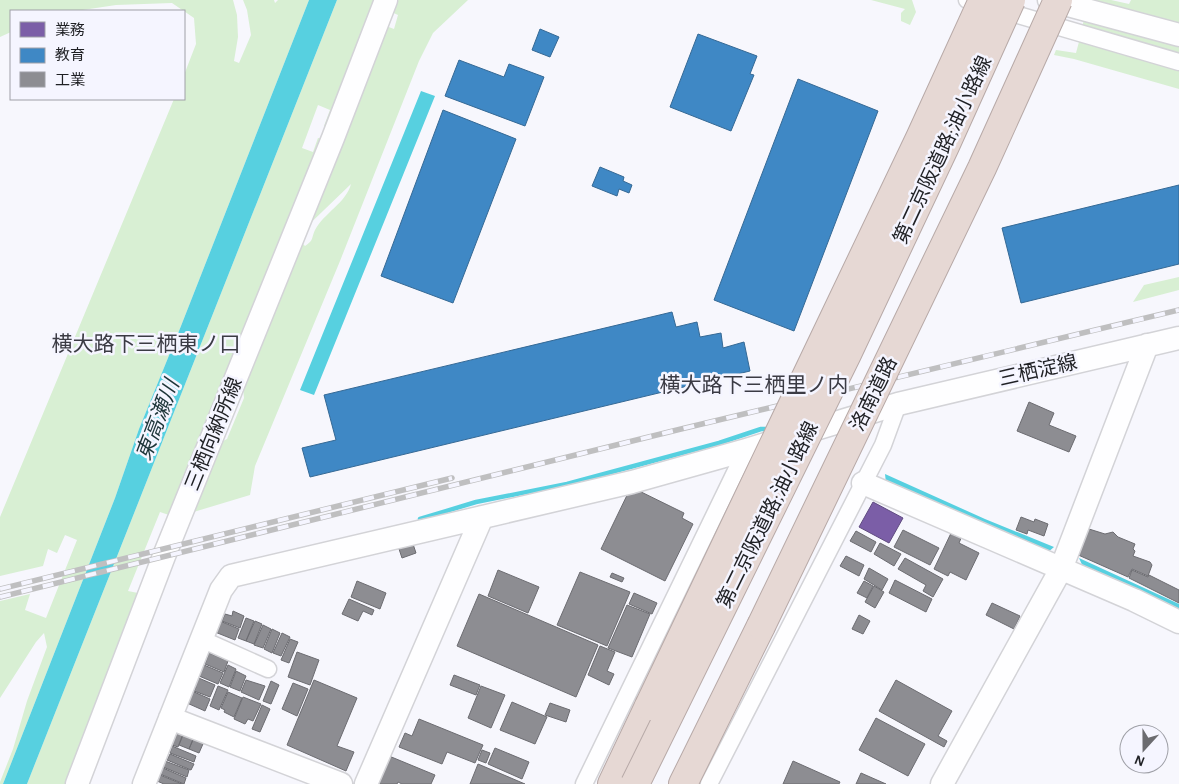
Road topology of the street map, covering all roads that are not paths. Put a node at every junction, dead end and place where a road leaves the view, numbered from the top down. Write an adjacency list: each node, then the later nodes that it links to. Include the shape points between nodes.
1 (386, 0): 21 (street, 三栖向納所線, via 164,556)
2 (967, 0): 9 (street)
3 (983, 0): 26 (highway, bridge)
4 (1011, 0): 27 (highway, 第二京阪道路;油小路線, bridge, via 848,354)
5 (1031, 0): 28 (highway, 第二京阪道路;油小路線, via 962,152)
6 (1049, 0): 8 (street)
7 (1058, 0): 29 (highway, 洛南道路, bridge, via 982,168)
8 (1179, 35)
9 (1179, 62)
10 (1179, 338): 11 (street, 三栖淀線)
11 (1147, 345): 12 (street, 三栖淀線); 16 (street)
12 (898, 404): 13 (street, 三栖淀線); 14 (street, via 883,445)
13 (746, 450): 15 (street, 三栖淀線, via 632,482); 25 (street)
14 (863, 483): 16 (street); 30 (street)
15 (482, 517): 18 (street, 三栖淀線, via 231,576 221,590); 24 (street)
16 (1065, 560): 17 (street); 31 (street)
17 (1179, 622)
18 (201, 639): 19 (street); 20 (street)
19 (268, 669)
20 (170, 718): 22 (street); 23 (street)
21 (77, 784)
22 (144, 784)
23 (341, 784)
24 (366, 784)
25 (584, 784)
26 (612, 784)
27 (635, 784)
28 (656, 784)
29 (683, 784)
30 (709, 784)
31 (942, 784)

